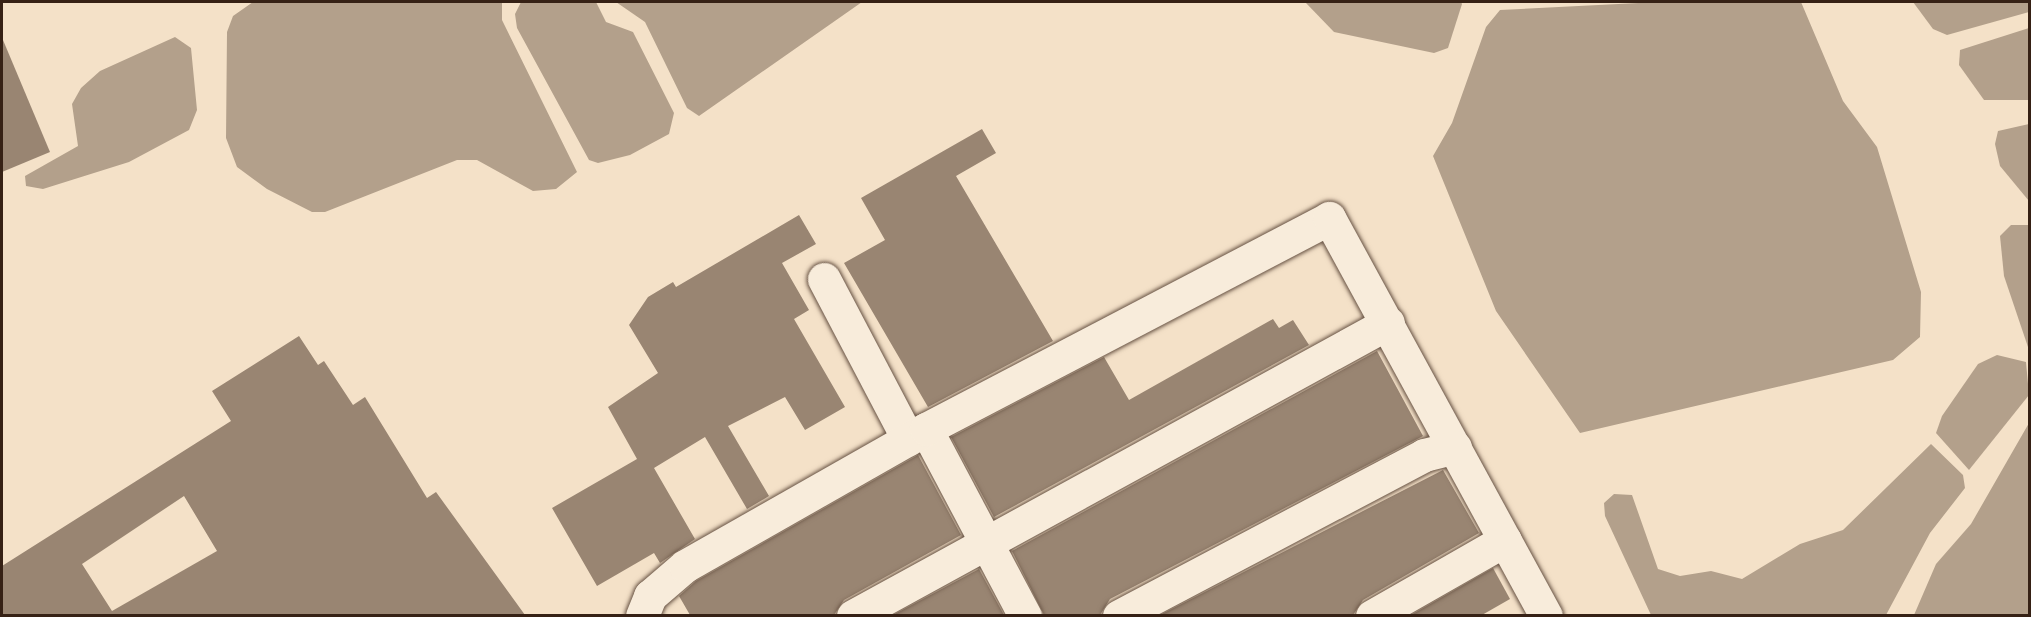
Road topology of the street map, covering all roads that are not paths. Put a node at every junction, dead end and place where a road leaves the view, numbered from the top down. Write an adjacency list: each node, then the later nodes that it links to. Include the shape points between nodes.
1 (824, 279): 3 (street)
2 (1388, 323): 3 (street, via 1329,218); 4 (street); 6 (street)
3 (917, 434): 6 (street); 7 (street, via 685,566 650,596)
4 (1455, 447): 5 (street); 10 (street, via 1424,455)
5 (1505, 540): 11 (street); 12 (street)
6 (989, 542): 8 (street); 9 (street)
7 (642, 615)
8 (853, 615)
9 (1025, 615)
10 (1119, 615)
11 (1372, 615)
12 (1546, 615)

